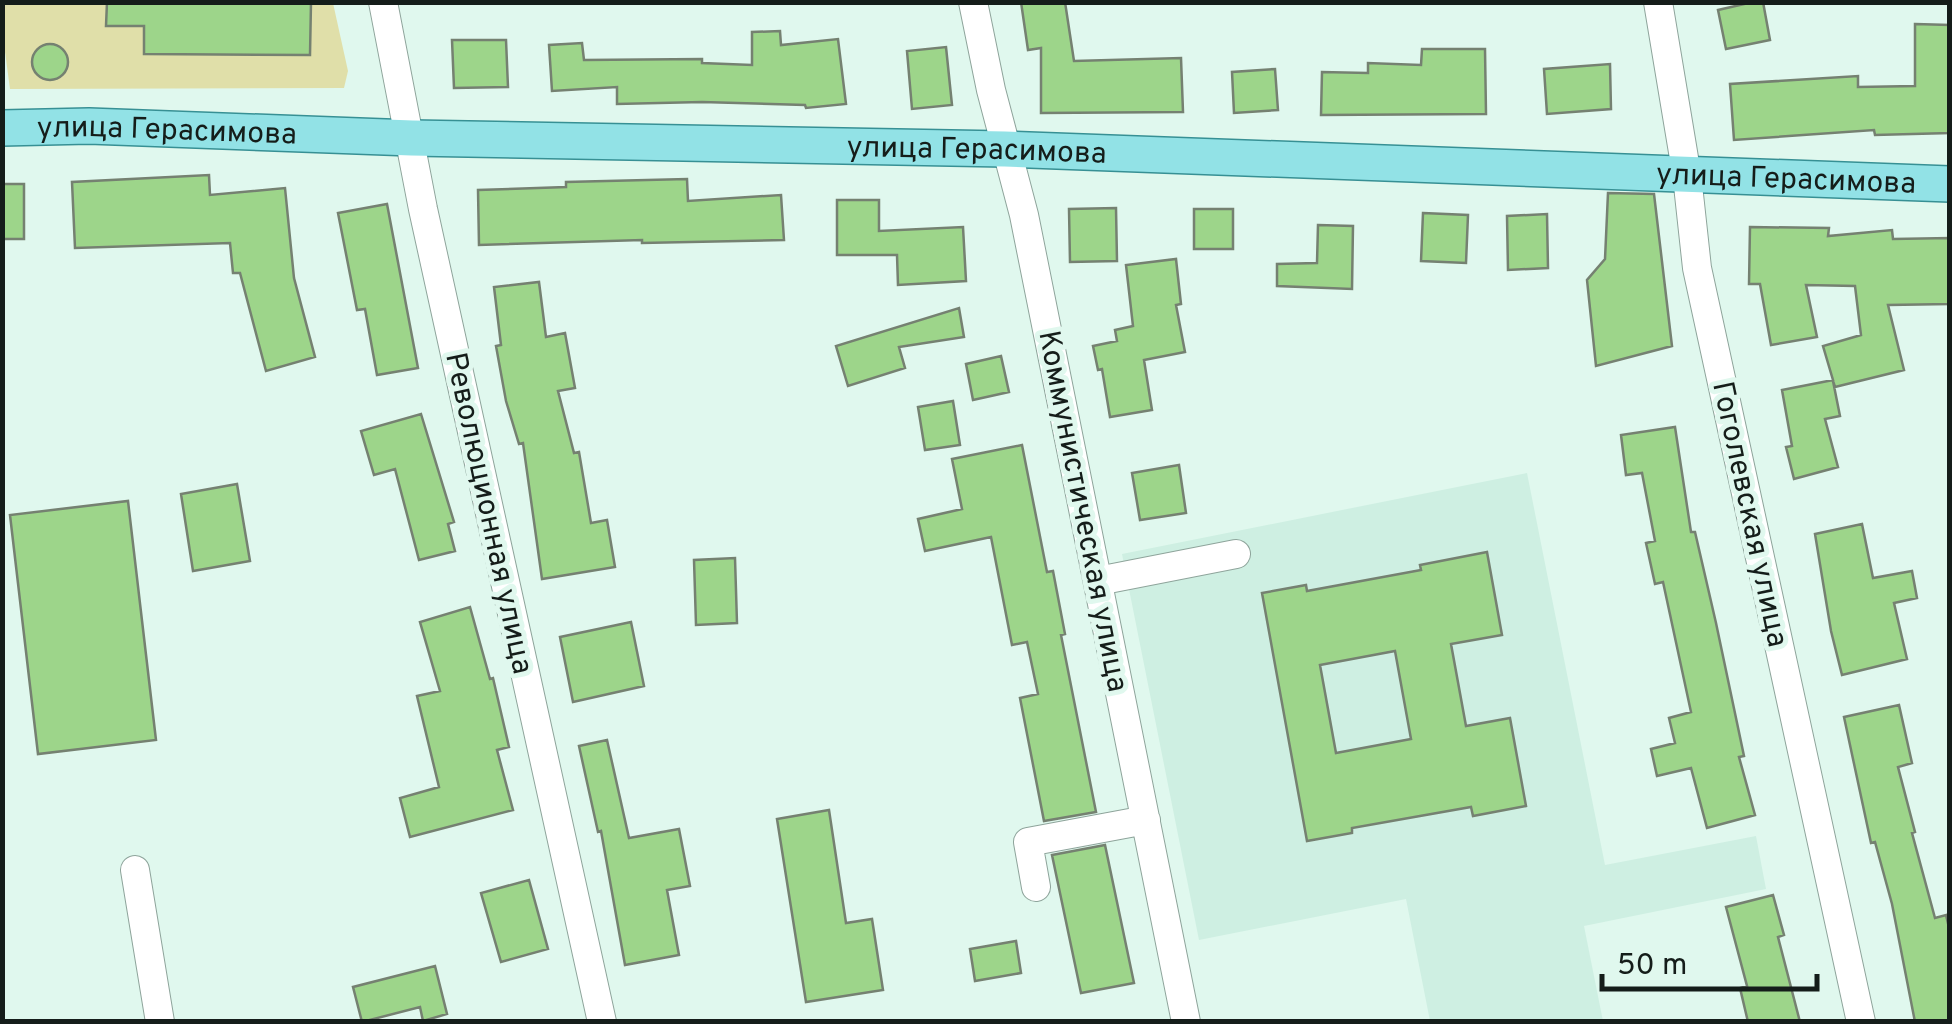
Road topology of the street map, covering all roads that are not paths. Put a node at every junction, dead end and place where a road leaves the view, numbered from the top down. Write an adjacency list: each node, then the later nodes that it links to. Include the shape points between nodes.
1 (383, 2): 5 (street, Революционная улица)
2 (973, 2): 6 (street, Коммунистическая улица)
3 (1658, 2): 7 (street, Гоголевская улица)
4 (2, 128): 5 (main road, улица Герасимова)
5 (412, 138): 6 (main road, улица Герасимова); 15 (street, Революционная улица)
6 (1005, 149): 7 (main road, улица Герасимова); 10 (street, Коммунистическая улица)
7 (1687, 176): 8 (main road, улица Герасимова); 17 (street, Гоголевская улица, via 1701,287)
8 (1950, 184)
9 (1236, 554): 10 (street)
10 (1098, 581): 11 (street, Коммунистическая улица)
11 (1146, 820): 13 (street, via 1028,842); 16 (street, Коммунистическая улица)
12 (135, 870): 14 (street)
13 (1036, 887)
14 (160, 1022)
15 (602, 1022)
16 (1186, 1022)
17 (1861, 1022)

